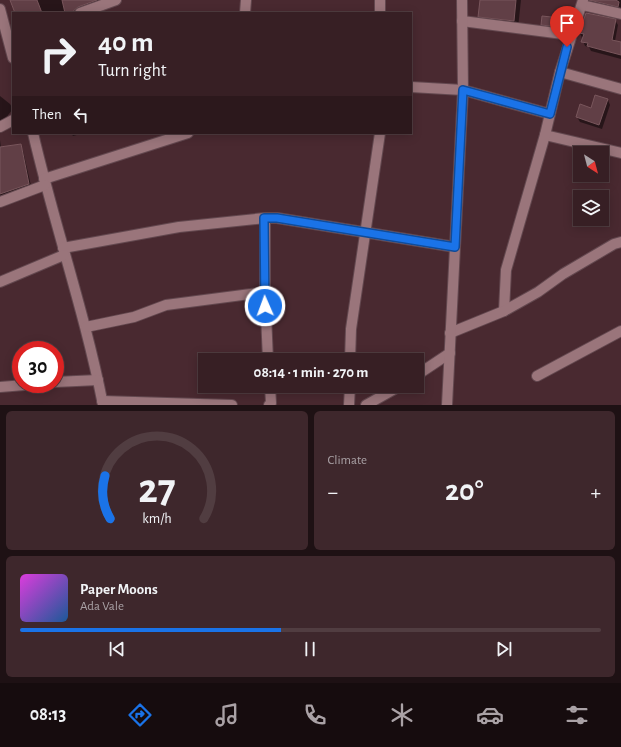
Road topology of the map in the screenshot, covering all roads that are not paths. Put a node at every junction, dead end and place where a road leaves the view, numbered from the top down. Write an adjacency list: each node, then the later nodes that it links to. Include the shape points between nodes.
1 (116, 0): 7 (street)
2 (246, 0): 8 (street)
3 (380, 0): 9 (street)
4 (462, 0): 11 (street)
5 (582, 3): 10 (street); 12 (street)
6 (0, 8): 13 (street)
7 (83, 12)
8 (245, 12)
9 (380, 12)
10 (621, 14)
11 (462, 21): 12 (street); 18 (street)
12 (571, 35): 15 (street)
13 (10, 38): 14 (street)
14 (12, 51)
15 (560, 72): 17 (street); 19 (street)
16 (412, 87): 18 (street)
17 (621, 89)
18 (463, 90): 19 (street); 32 (street)
19 (550, 114): 25 (street)
20 (12, 121): 21 (street)
21 (0, 127)
22 (33, 134): 27 (street)
23 (185, 134): 27 (street)
24 (380, 134): 30 (street)
25 (545, 135): 26 (street); 37 (street, via 506,270)
26 (621, 153)
27 (44, 182): 28 (street); 33 (street)
28 (0, 202)
29 (264, 218): 30 (street); 33 (street, via 179,227); 36 (street)
30 (365, 232): 32 (street); 42 (street, via 351,329)
31 (617, 243): 34 (street); 37 (street)
32 (455, 247): 40 (street)
33 (63, 251): 35 (street); 38 (street)
34 (621, 252)
35 (0, 282)
36 (265, 292): 38 (street, via 166,306 134,317); 41 (street)
37 (504, 311): 40 (street)
38 (86, 327): 46 (street)
39 (621, 331): 45 (street)
40 (450, 333): 43 (street)
41 (268, 353)
42 (350, 353)
43 (450, 353): 44 (street); 58 (street)
44 (424, 370)
45 (537, 376)
46 (98, 380): 47 (street); 53 (street)
47 (64, 382)
48 (12, 386): 49 (street)
49 (0, 387)
50 (270, 393): 55 (street)
51 (350, 393): 56 (street)
52 (387, 393): 57 (street)
53 (103, 403): 54 (street)
54 (232, 405)
55 (269, 405)
56 (349, 405)
57 (366, 405)
58 (447, 405)

